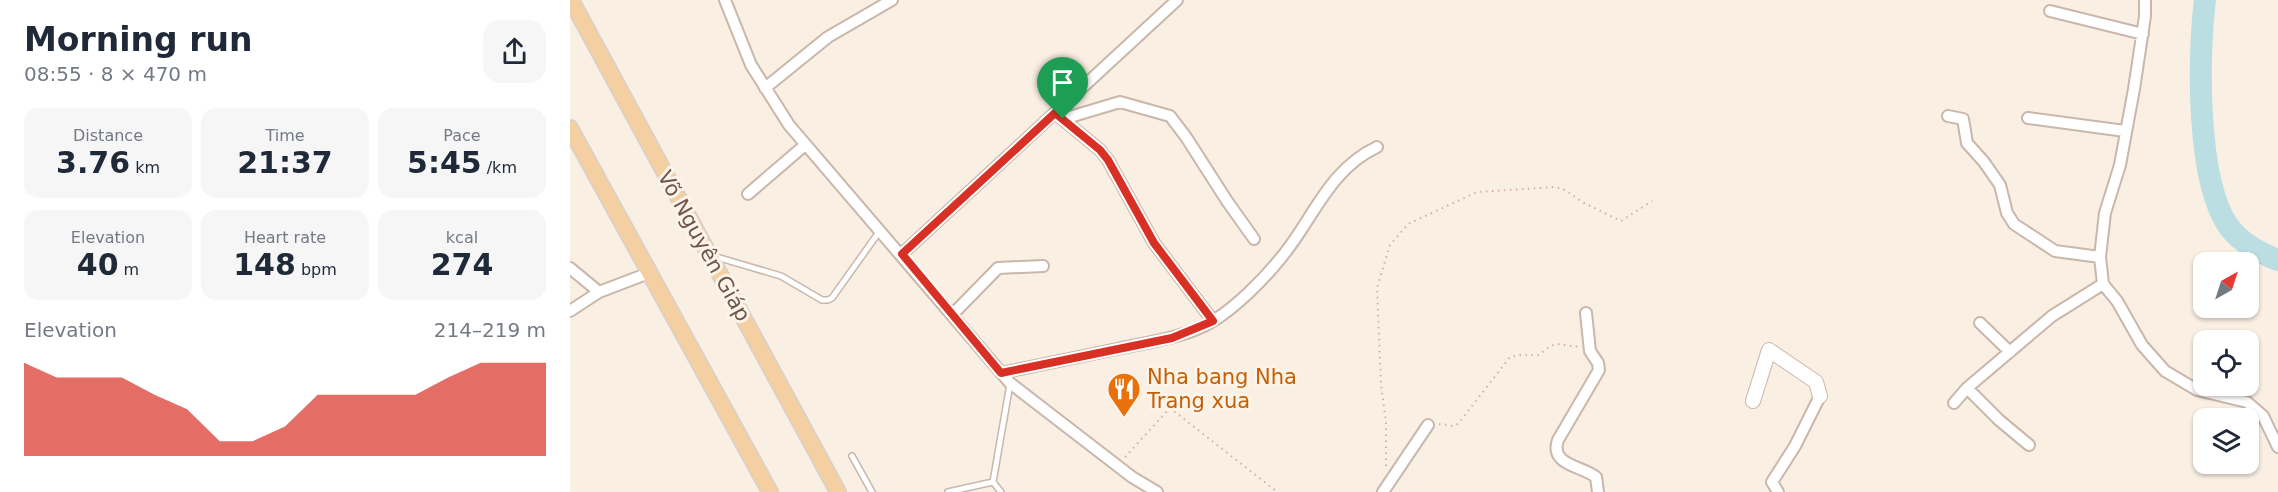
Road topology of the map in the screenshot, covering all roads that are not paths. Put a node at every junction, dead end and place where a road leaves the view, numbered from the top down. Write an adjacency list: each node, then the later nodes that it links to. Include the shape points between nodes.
1 (571, 0): 20 (main road, Võ Nguyên Giáp)
2 (725, 0): 8 (street, via 743,48)
3 (892, 0): 8 (street, via 828,37)
4 (1177, 0): 9 (street)
5 (2145, 0): 7 (street)
6 (2050, 11): 7 (street)
7 (2143, 34): 13 (street)
8 (765, 88): 14 (street)
9 (1059, 116): 18 (street, via 1120,102 1170,116); 19 (street); 30 (street, via 1108,160 1154,243)
10 (1948, 116): 21 (street, via 1963,119 1967,142 2000,185 2014,224 2055,250)
11 (2028, 118): 13 (street)
12 (570, 128): 24 (main road)
13 (2125, 131): 21 (street, via 2120,165 2105,213)
14 (805, 145): 16 (street); 17 (street)
15 (1377, 147): 30 (street, via 1341,171 1279,261)
16 (748, 194)
17 (880, 230): 19 (street); 20 (lane, via 828,300 781,276)
18 (1254, 239)
19 (902, 254): 29 (street)
20 (709, 255): 46 (main road, Võ Nguyên Giáp)
21 (2100, 257): 25 (street)
22 (1043, 266): 29 (street, via 998,268)
23 (570, 268): 26 (street)
24 (649, 273): 26 (street); 45 (main road)
25 (2103, 284): 32 (street, via 2052,315); 41 (street, via 2142,345 2165,371 2197,390 2238,399 2257,409)
26 (598, 292): 27 (street)
27 (570, 311)
28 (1586, 314): 51 (street, via 1590,351 1599,370 1558,440 1556,452 1567,464 1596,477)
29 (952, 315): 33 (street)
30 (1213, 321): 33 (street, via 1172,338)
31 (1980, 323): 32 (street)
32 (2010, 352): 35 (street)
33 (1001, 373): 34 (street)
34 (1010, 383): 43 (lane); 50 (street)
35 (1966, 388): 38 (street); 40 (street)
36 (1820, 396): 37 (main road, via 1816,382 1770,350); 52 (street, via 1772,482)
37 (1753, 401)
38 (1954, 403)
39 (1428, 425): 44 (street)
40 (2029, 445)
41 (2278, 447)
42 (852, 456): 47 (lane)
43 (993, 482): 48 (lane); 49 (lane)
44 (1384, 489)
45 (770, 492)
46 (838, 492)
47 (872, 492)
48 (948, 492)
49 (1001, 492)
50 (1157, 492)
51 (1598, 492)
52 (1778, 492)

